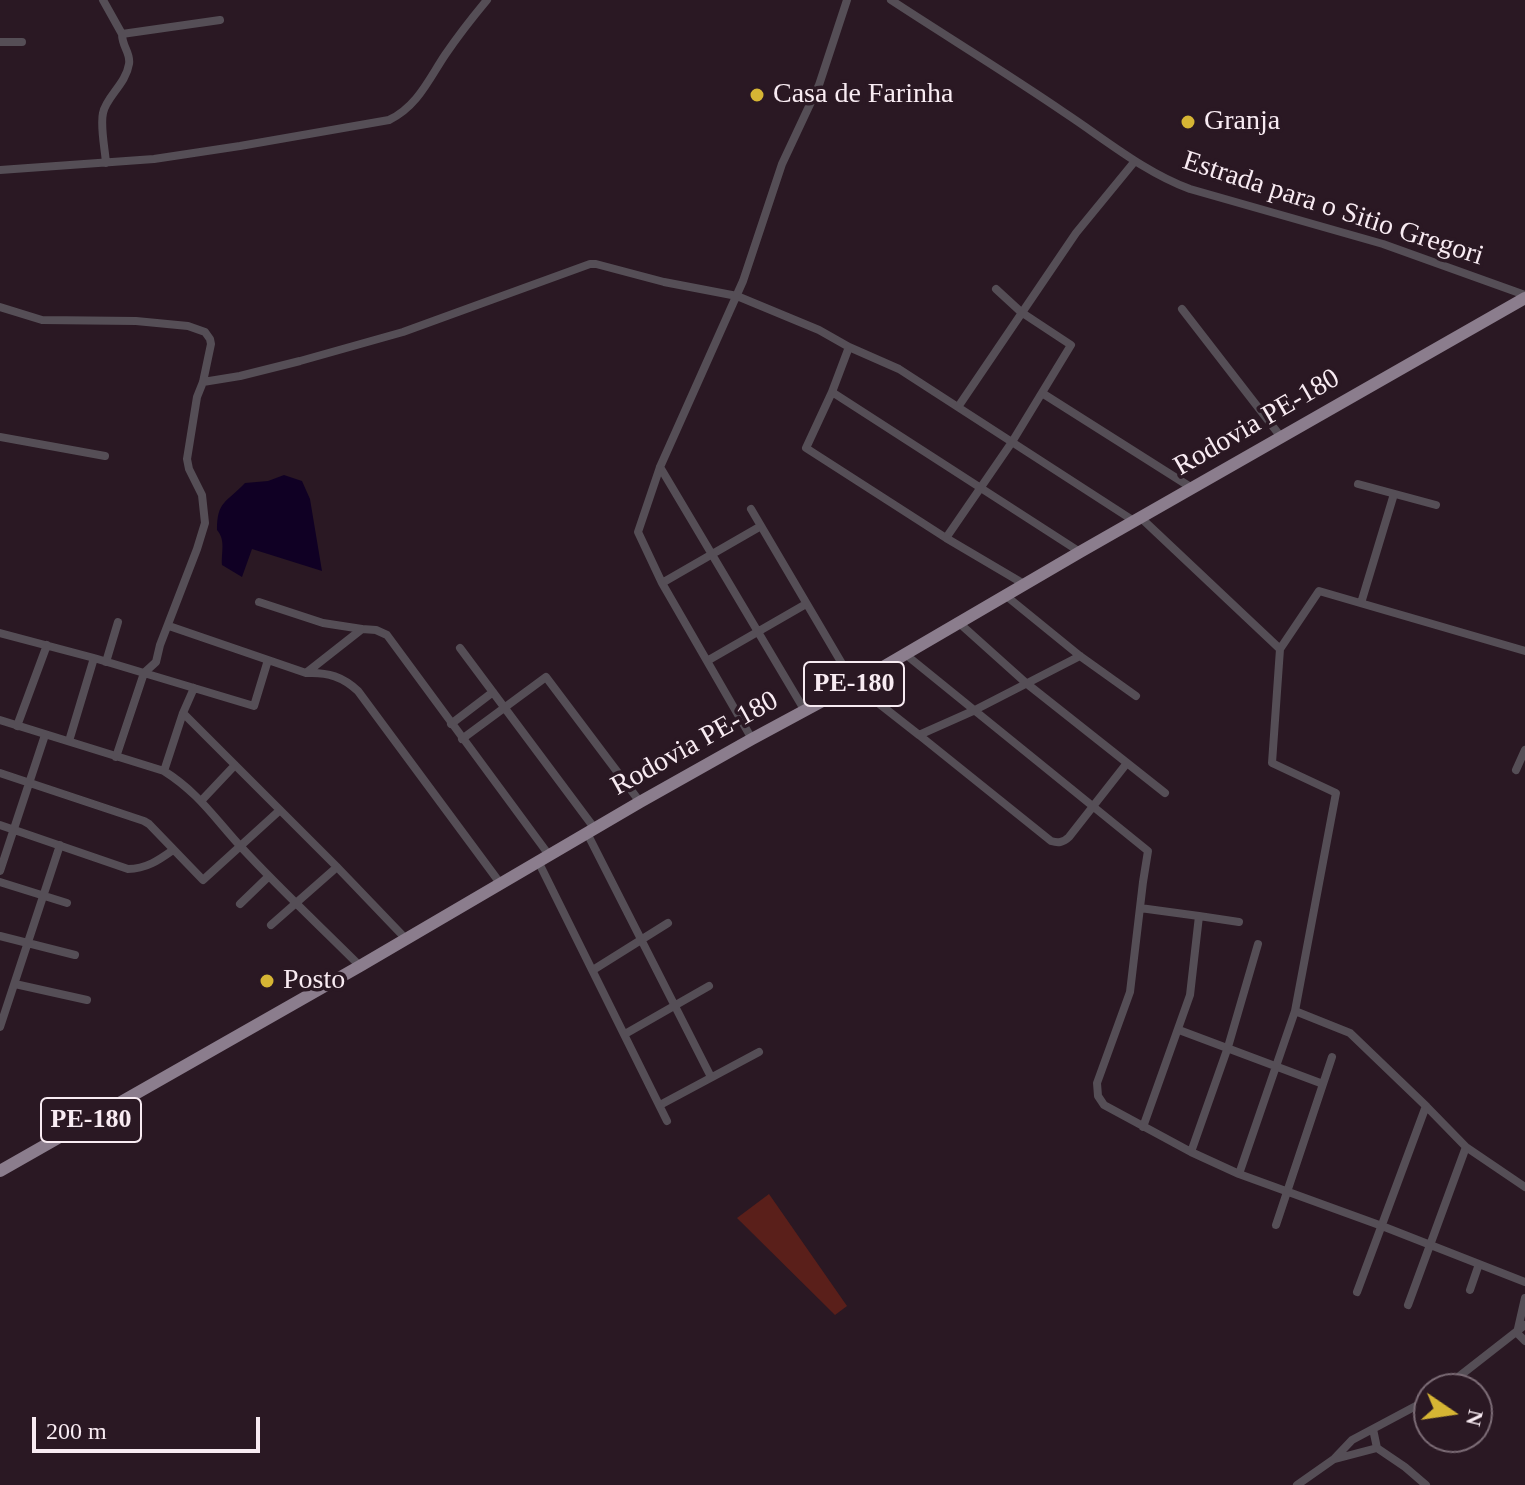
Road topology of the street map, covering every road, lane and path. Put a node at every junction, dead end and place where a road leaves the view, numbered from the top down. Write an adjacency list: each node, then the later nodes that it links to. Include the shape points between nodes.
1 (103, 0): 6 (street)
2 (487, 0): 10 (street, via 411,105 389,120)
3 (847, 0): 13 (street)
4 (891, 0): 9 (street, Estrada para o Sitio Gregori)
5 (220, 20): 6 (street)
6 (122, 34): 10 (street, via 130,61 103,114)
7 (0, 42): 8 (street)
8 (22, 42)
9 (1135, 161): 14 (street, Estrada para o Sitio Gregori, via 1190,189 1383,244); 17 (street)
10 (106, 163): 11 (street)
11 (0, 170)
12 (996, 289): 17 (street)
13 (737, 296): 18 (street); 19 (street, via 590,264 403,332); 27 (street)
14 (1525, 296): 24 (main road, Rodovia PE-180 / PE-180)
15 (0, 307): 19 (street, via 42,320 136,321 202,330 211,344)
16 (1182, 309): 24 (street)
17 (1021, 312): 21 (street, via 1071,345); 22 (street)
18 (849, 347): 20 (street); 22 (street, via 899,369)
19 (203, 382): 47 (street, via 187,459 202,495 205,523)
20 (832, 392): 29 (street); 36 (street, via 806,448)
21 (1042, 393): 25 (street); 30 (street)
22 (958, 407): 25 (street)
23 (0, 437): 26 (street)
24 (1281, 437): 30 (main road, Rodovia PE-180 / PE-180)
25 (1012, 442): 29 (street); 34 (street)
26 (105, 456)
27 (660, 467): 38 (street); 39 (street, via 638,532)
28 (1358, 484): 31 (street)
29 (981, 487): 36 (street); 37 (street)
30 (1192, 488): 34 (main road, Rodovia PE-180 / PE-180)
31 (1394, 494): 32 (street); 43 (street)
32 (1436, 505)
33 (751, 509): 35 (street)
34 (1137, 519): 37 (main road, Rodovia PE-180 / PE-180); 53 (street)
35 (761, 526): 38 (street); 44 (street)
36 (946, 538): 40 (street)
37 (1080, 552): 40 (main road, Rodovia PE-180 / PE-180)
38 (711, 554): 39 (street); 50 (street)
39 (662, 583): 59 (street)
40 (1024, 584): 41 (main road, Rodovia PE-180 / PE-180)
41 (1005, 595): 46 (main road, Rodovia PE-180 / PE-180); 56 (street)
42 (259, 602): 48 (street, via 323,623)
43 (1361, 603): 53 (street, via 1319,591); 54 (street)
44 (806, 604): 50 (street); 64 (street)
45 (118, 622): 60 (street)
46 (958, 622): 55 (main road, Rodovia PE-180 / PE-180); 63 (street)
47 (169, 626): 58 (street); 61 (street, via 156,662)
48 (362, 629): 62 (street); 73 (street, via 390,639)
49 (0, 633): 51 (street)
50 (757, 633): 59 (street); 69 (street)
51 (47, 645): 57 (street); 74 (street)
52 (460, 648): 66 (street)
53 (1280, 649): 126 (street, via 1272,763 1336,793)
54 (1525, 651)
55 (905, 654): 64 (main road, Rodovia PE-180 / PE-180); 70 (street)
56 (1080, 656): 63 (street); 67 (street)
57 (94, 658): 60 (street); 79 (street)
58 (268, 660): 62 (street); 65 (street, via 254,706)
59 (707, 661): 78 (street)
60 (106, 662): 61 (street)
61 (144, 673): 65 (street); 81 (street)
62 (306, 673): 104 (street, via 339,677 358,691)
63 (1026, 683): 70 (street); 82 (street)
64 (854, 684): 69 (main road, Rodovia PE-180 / PE-180); 76 (street)
65 (194, 688): 71 (street)
66 (493, 692): 68 (street); 73 (street)
67 (1136, 696)
68 (504, 708): 77 (street); 90 (street, via 546,677); 95 (street)
69 (805, 711): 78 (main road, Rodovia PE-180 / PE-180)
70 (973, 711): 76 (street); 91 (street)
71 (183, 713): 83 (street); 85 (street)
72 (0, 720): 74 (street)
73 (451, 724): 77 (street)
74 (17, 726): 75 (street)
75 (45, 735): 79 (street); 87 (street)
76 (919, 735): 91 (street, via 1051,841 1065,841)
77 (462, 739): 99 (street)
78 (752, 739): 90 (main road, Rodovia PE-180 / PE-180)
79 (69, 741): 81 (street)
80 (1525, 750): 84 (street)
81 (116, 757): 85 (street)
82 (1127, 763): 88 (street); 91 (street)
83 (235, 765): 89 (street); 92 (street)
84 (1516, 770)
85 (164, 771): 89 (street)
86 (0, 773): 87 (street)
87 (30, 784): 94 (street); 98 (street, via 140,819)
88 (1165, 793)
89 (202, 800): 97 (street)
90 (640, 802): 95 (main road, Rodovia PE-180 / PE-180)
91 (1093, 806): 109 (street, via 1148,851)
92 (280, 810): 97 (street); 100 (street)
93 (0, 825): 94 (street)
94 (15, 830): 96 (street); 101 (street)
95 (591, 831): 99 (main road, Rodovia PE-180 / PE-180); 116 (street)
96 (60, 845): 98 (street, via 128,869 149,865); 105 (street)
97 (240, 845): 98 (street, via 203,880); 102 (street)
98 (173, 850)
99 (544, 858): 104 (main road, Rodovia PE-180 / PE-180); 121 (street)
100 (337, 867): 106 (street); 115 (street)
101 (0, 871)
102 (269, 876): 106 (street); 108 (street)
103 (0, 882): 105 (street)
104 (500, 883): 115 (main road, Rodovia PE-180 / PE-180)
105 (44, 895): 107 (street); 117 (street)
106 (296, 902): 113 (street); 120 (street)
107 (67, 903)
108 (240, 904)
109 (1140, 908): 110 (street); 139 (street, via 1130,992 1097,1087 1104,1105)
110 (1199, 916): 111 (street); 128 (street, via 1190,995)
111 (1239, 922)
112 (668, 923): 116 (street)
113 (271, 925)
114 (0, 936): 117 (street)
115 (406, 939): 120 (main road, Rodovia PE-180 / PE-180)
116 (640, 939): 121 (street); 125 (street)
117 (29, 944): 119 (street); 122 (street)
118 (1258, 944): 130 (street)
119 (75, 955)
120 (360, 966): 142 (main road, Rodovia PE-180 / PE-180)
121 (593, 970): 129 (street)
122 (15, 984): 124 (street); 127 (street)
123 (709, 986): 125 (street)
124 (87, 1000)
125 (674, 1006): 129 (street); 134 (street)
126 (1295, 1011): 133 (street); 137 (street, via 1350,1033)
127 (0, 1027)
128 (1179, 1030): 130 (street); 139 (street)
129 (625, 1034): 136 (street)
130 (1228, 1047): 133 (street); 141 (street)
131 (759, 1052): 134 (street)
132 (1332, 1057): 135 (street)
133 (1275, 1066): 135 (street); 143 (street)
134 (711, 1077): 136 (street)
135 (1323, 1084): 145 (street)
136 (660, 1105): 138 (street)
137 (1426, 1106): 140 (street); 147 (street)
138 (667, 1121)
139 (1143, 1127): 141 (street)
140 (1466, 1147): 144 (street); 148 (street)
141 (1191, 1152): 143 (street)
142 (0, 1171)
143 (1239, 1174): 145 (street)
144 (1525, 1187)
145 (1287, 1192): 146 (street); 147 (street)
146 (1276, 1225)
147 (1382, 1226): 148 (street); 152 (street)
148 (1431, 1245): 149 (street); 154 (street)
149 (1479, 1264): 150 (street); 151 (street)
150 (1525, 1282)
151 (1470, 1290)
152 (1357, 1292)
153 (1525, 1298): 156 (street)
154 (1408, 1305)
155 (1525, 1325): 156 (street)
156 (1517, 1333): 157 (street); 158 (street)
157 (1525, 1341)
158 (1464, 1373)
159 (1413, 1408): 160 (street)
160 (1373, 1429): 161 (street); 162 (street, via 1352,1440)
161 (1377, 1448): 162 (street); 164 (street)
162 (1334, 1459): 163 (street)
163 (1297, 1485)
164 (1426, 1485)

